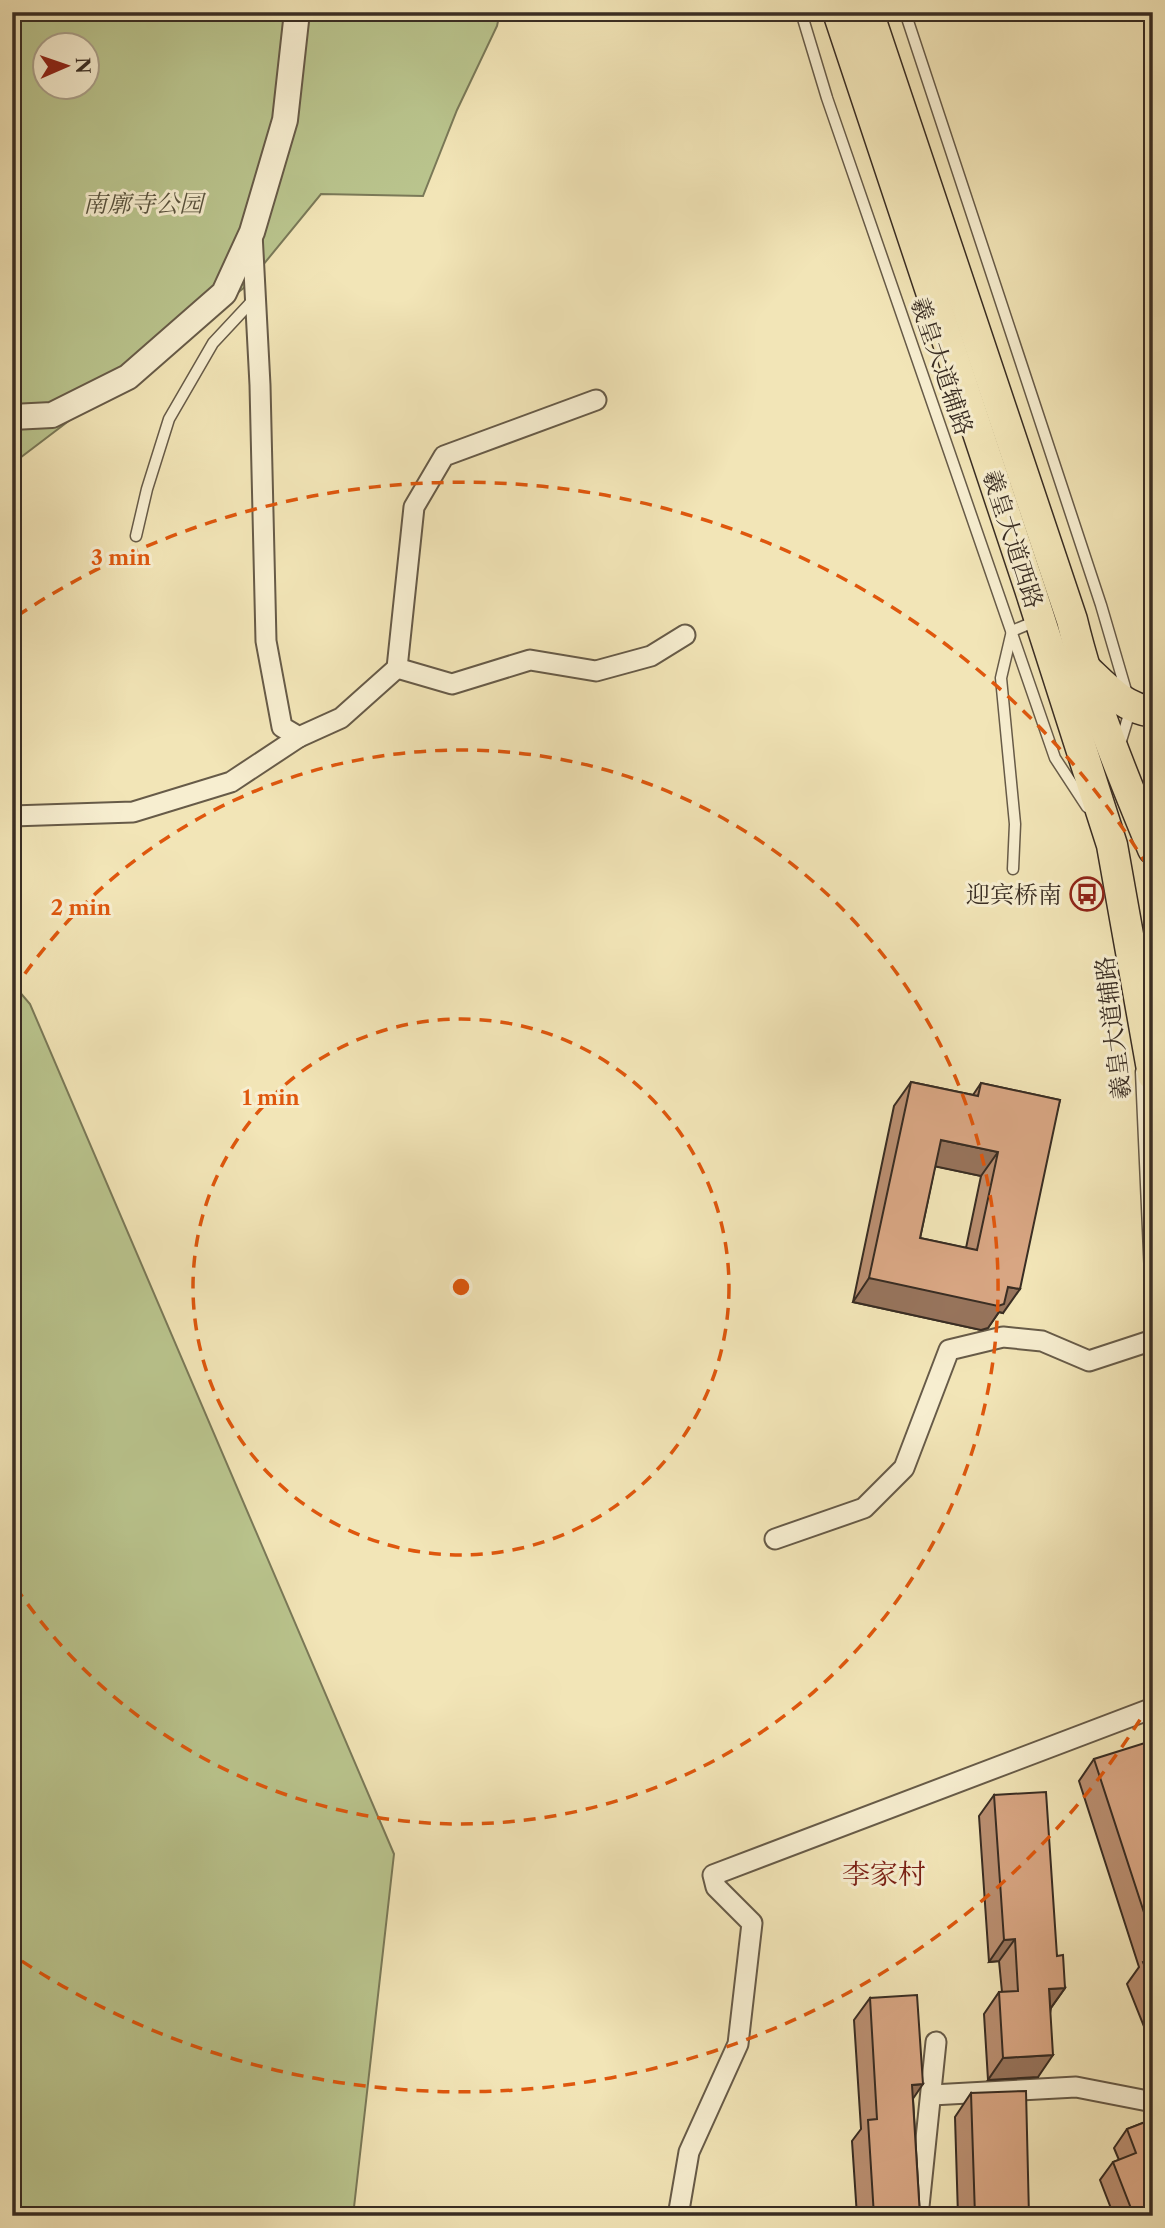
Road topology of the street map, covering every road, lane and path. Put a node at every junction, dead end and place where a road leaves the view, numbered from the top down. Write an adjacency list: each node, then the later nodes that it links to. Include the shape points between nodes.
1 (297, 12): 6 (street, via 285,120)
2 (801, 12): 12 (lane, 羲皇大道辅路)
3 (838, 12): 11 (main road, 羲皇大道西路)
4 (868, 12): 14 (main road, 羲皇大道西路, via 1072,620)
5 (905, 12): 16 (lane, via 1101,605)
6 (252, 232): 7 (street); 9 (street, via 224,293 128,377 52,415)
7 (256, 298): 10 (lane, via 213,343 169,419); 17 (street, via 266,641 282,727)
8 (596, 400): 15 (street, via 444,456 414,507)
9 (12, 417)
10 (136, 536)
11 (1040, 619): 12 (lane); 20 (main road, 羲皇大道西路)
12 (1012, 631): 20 (lane, 羲皇大道辅路, via 1055,758); 23 (lane, via 1001,678 1015,824)
13 (685, 635): 15 (street, via 651,656 596,671 530,660 452,684)
14 (1083, 665): 16 (main road, via 1110,692); 18 (main road, 羲皇大道西路)
15 (397, 668): 17 (street, via 341,718)
16 (1142, 709): 18 (lane)
17 (299, 737): 19 (street, via 231,782 133,812)
18 (1116, 758): 21 (main road, 羲皇大道西路)
19 (12, 816)
20 (1112, 845): 22 (main road); 24 (main road, 羲皇大道西路); 25 (lane, 羲皇大道辅路, via 1143,1093)
21 (1153, 849)
22 (1153, 856)
23 (1013, 869)
24 (1153, 1075)
25 (1153, 1341): 26 (street, via 1089,1361 1042,1341 1003,1338 949,1350 904,1468 864,1508)
26 (775, 1539)
27 (1153, 1708): 31 (street, via 713,1875 716,1887 752,1923 738,2044 689,2152)
28 (936, 2042): 29 (street)
29 (932, 2095): 30 (street, via 1076,2087); 32 (street)
30 (1153, 2102)
31 (678, 2216)
32 (918, 2216)

